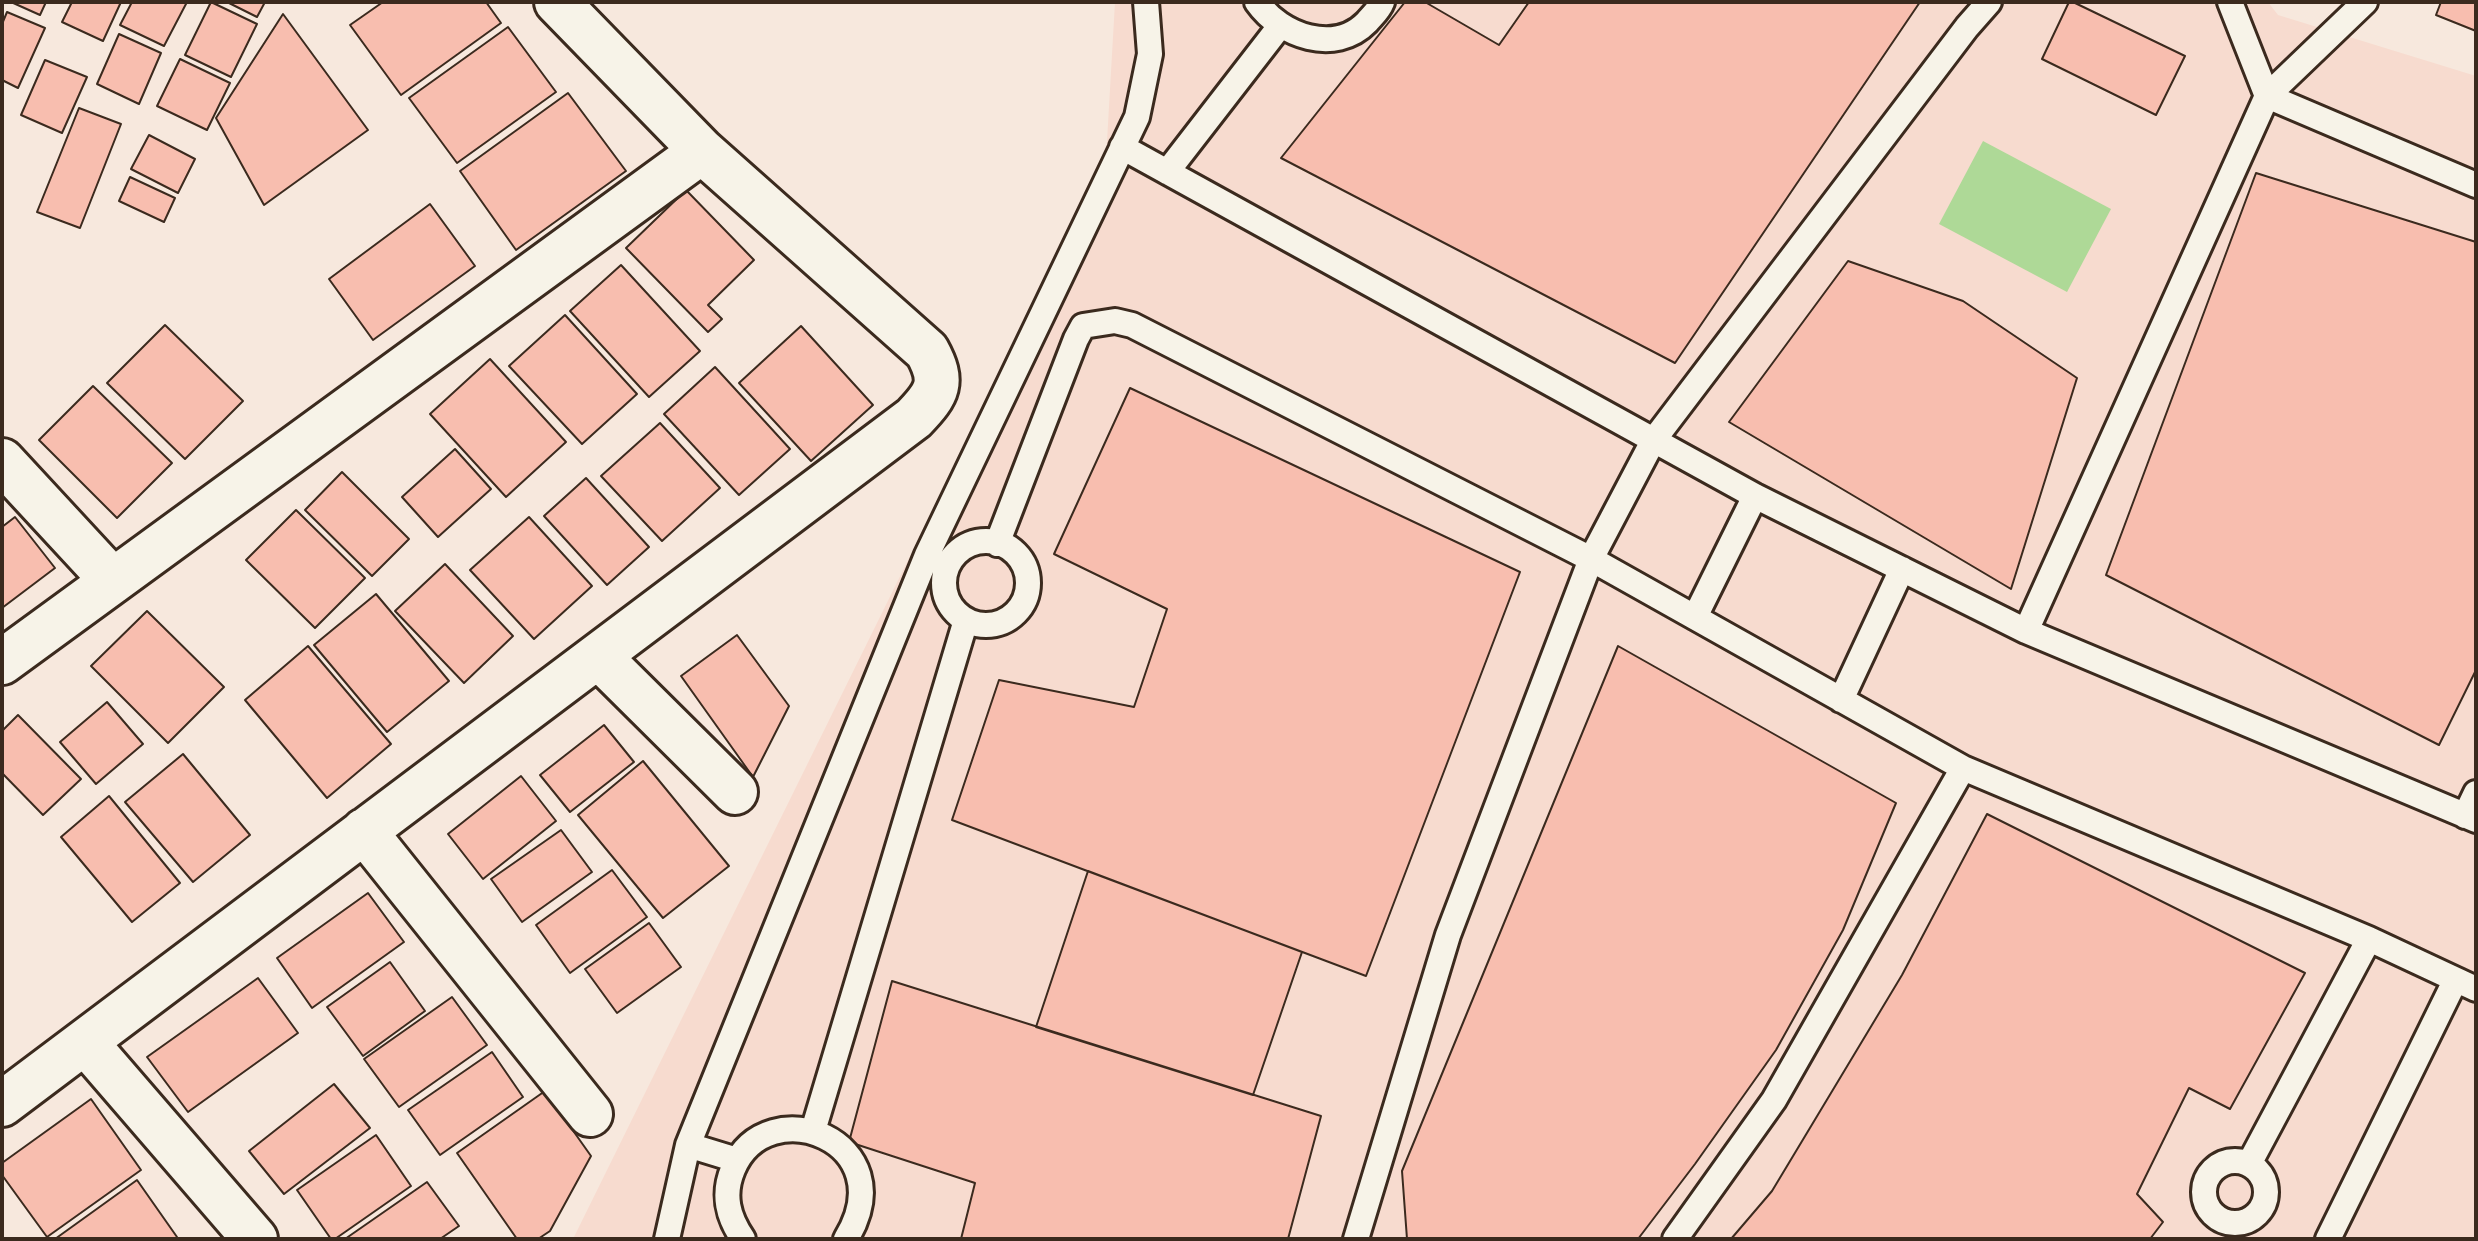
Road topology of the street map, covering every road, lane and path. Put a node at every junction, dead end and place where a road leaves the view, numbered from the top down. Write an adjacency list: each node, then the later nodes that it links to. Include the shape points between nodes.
1 (557, 2): 11 (street)
2 (1146, 2): 10 (lane, via 1150,54 1137,117)
3 (1257, 2): 8 (lane)
4 (1382, 2): 8 (lane, via 1358,31 1333,40 1304,37)
5 (1989, 2): 14 (lane)
6 (2230, 2): 9 (lane)
7 (2365, 2): 9 (lane)
8 (1280, 26): 12 (lane)
9 (2267, 96): 13 (lane); 24 (lane)
10 (1122, 147): 12 (lane); 18 (lane)
11 (702, 151): 21 (street); 25 (street, via 927,351 938,384 914,418)
12 (1167, 172): 14 (lane)
13 (2476, 185)
14 (1653, 441): 16 (lane); 19 (lane)
15 (2, 461): 21 (street)
16 (1755, 496): 20 (lane); 22 (lane)
17 (997, 544): 18 (lane, via 973,544); 19 (lane, via 1076,339 1083,326 1115,321 1132,325); 23 (lane, via 1018,556 1026,570 1023,602 998,623)
18 (937, 559): 23 (lane, via 946,596); 39 (lane)
19 (1591, 559): 22 (lane); 47 (lane, via 1448,935)
20 (1902, 569): 24 (lane); 27 (lane)
21 (113, 581): 26 (street)
22 (1695, 617): 27 (lane)
23 (966, 620): 38 (lane)
24 (2026, 631): 31 (lane)
25 (598, 656): 29 (street); 32 (street)
26 (2, 662)
27 (1841, 700): 28 (lane)
28 (1963, 768): 33 (lane); 48 (lane, via 1774,1100)
29 (735, 792)
30 (2476, 793): 31 (lane)
31 (2471, 818)
32 (364, 831): 35 (street); 37 (street)
33 (2369, 939): 34 (lane); 41 (lane)
34 (2466, 985): 49 (lane)
35 (85, 1042): 36 (street); 43 (street)
36 (2, 1104)
37 (590, 1114)
38 (813, 1131): 40 (lane, via 770,1133); 46 (lane, via 833,1140 859,1176 862,1199)
39 (688, 1145): 40 (lane); 44 (lane)
40 (737, 1160): 45 (lane, via 726,1201)
41 (2249, 1164): 42 (lane, via 2266,1185 2266,1197 2254,1217); 42 (lane, via 2228,1162 2208,1177 2205,1200)
42 (2226, 1231)
43 (255, 1239)
44 (667, 1239)
45 (743, 1239)
46 (846, 1239)
47 (1356, 1239)
48 (1675, 1239)
49 (2328, 1239)

